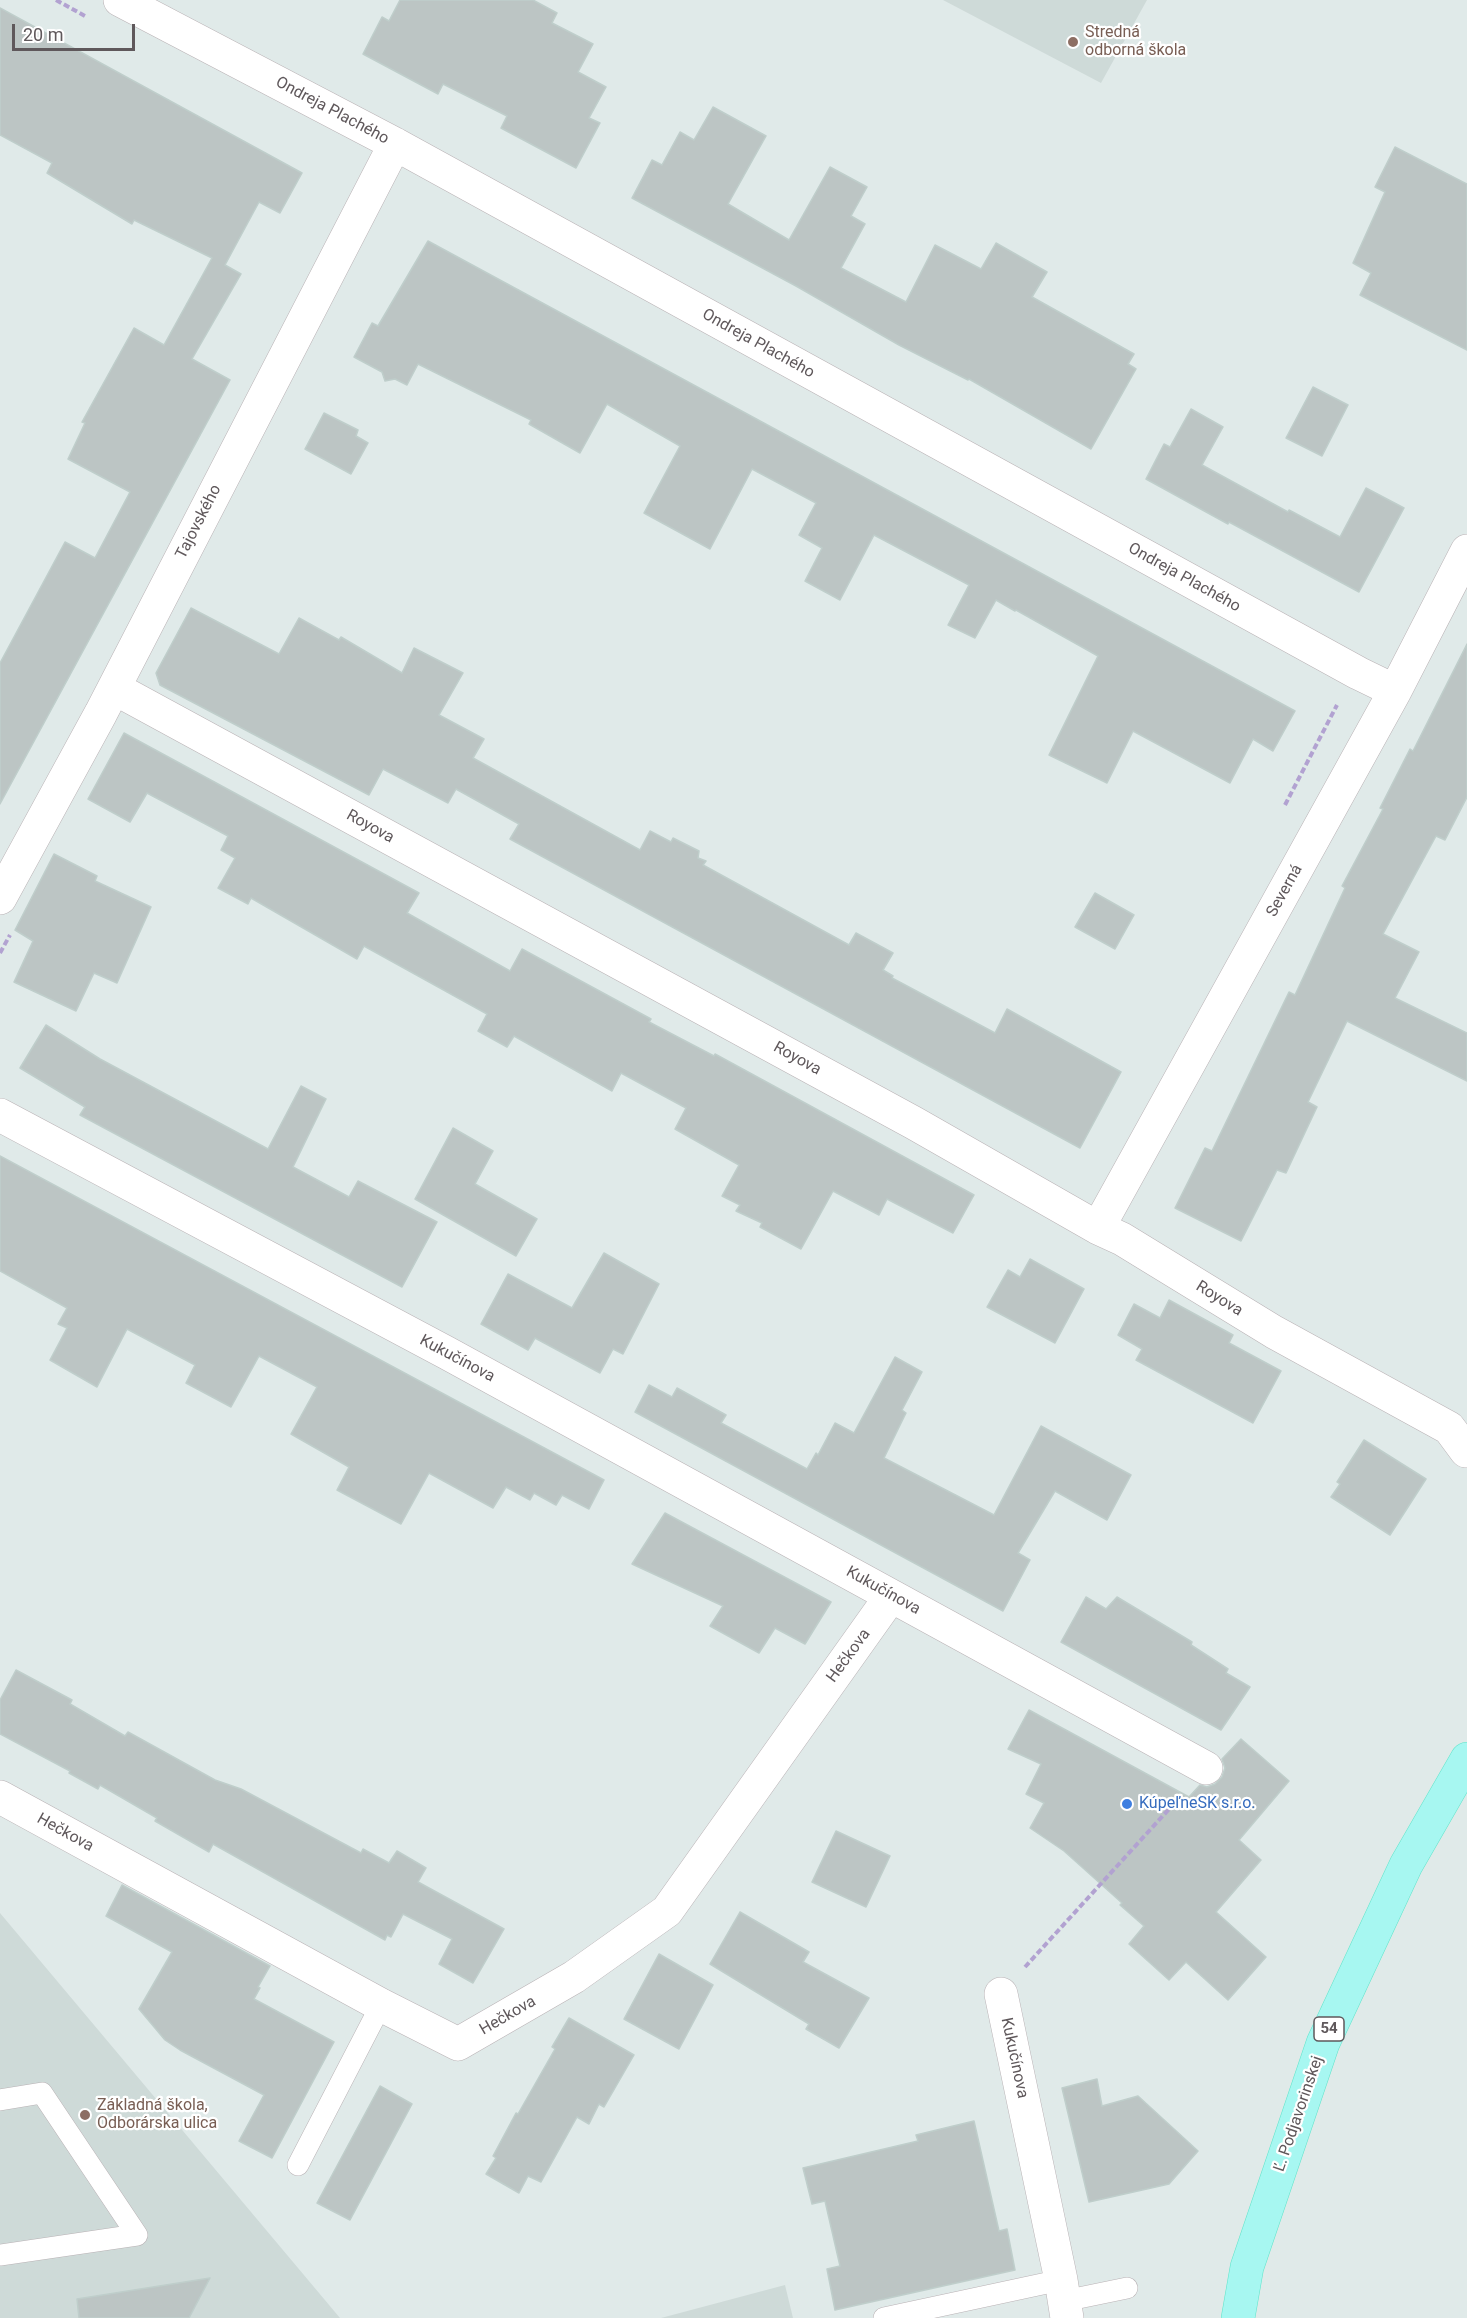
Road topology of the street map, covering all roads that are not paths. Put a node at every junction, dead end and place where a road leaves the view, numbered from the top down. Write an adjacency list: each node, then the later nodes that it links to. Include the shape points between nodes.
1 (120, 0): 2 (street, Ondreja Plachého)
2 (395, 144): 4 (street, Tajovského); 5 (street, Ondreja Plachého)
3 (1467, 551): 5 (street, Severná)
4 (114, 688): 6 (street, Tajovského); 8 (street, Royova, via 914,1123)
5 (1395, 691): 8 (street, Severná)
6 (0, 898)
7 (0, 1115): 10 (street, Kukučínova)
8 (1098, 1228): 9 (street, Royova, via 1274,1332 1449,1428)
9 (1466, 1451)
10 (891, 1596): 12 (street, Kukučínova); 15 (street, Hečkova, via 667,1911 574,1977 458,2044)
11 (1467, 1760): 22 (main road, Ľ. Podjavorinskej / 54, via 1406,1865 1323,2043 1247,2267)
12 (1206, 1768)
13 (0, 1797): 15 (street, Hečkova)
14 (1000, 1994): 20 (street, Kukučínova)
15 (381, 2005): 17 (lane)
16 (0, 2100): 18 (lane, via 42,2093 137,2235)
17 (298, 2165)
18 (0, 2255)
19 (1127, 2288): 20 (lane)
20 (1064, 2300): 21 (lane)
21 (884, 2318)
22 (1238, 2318)

